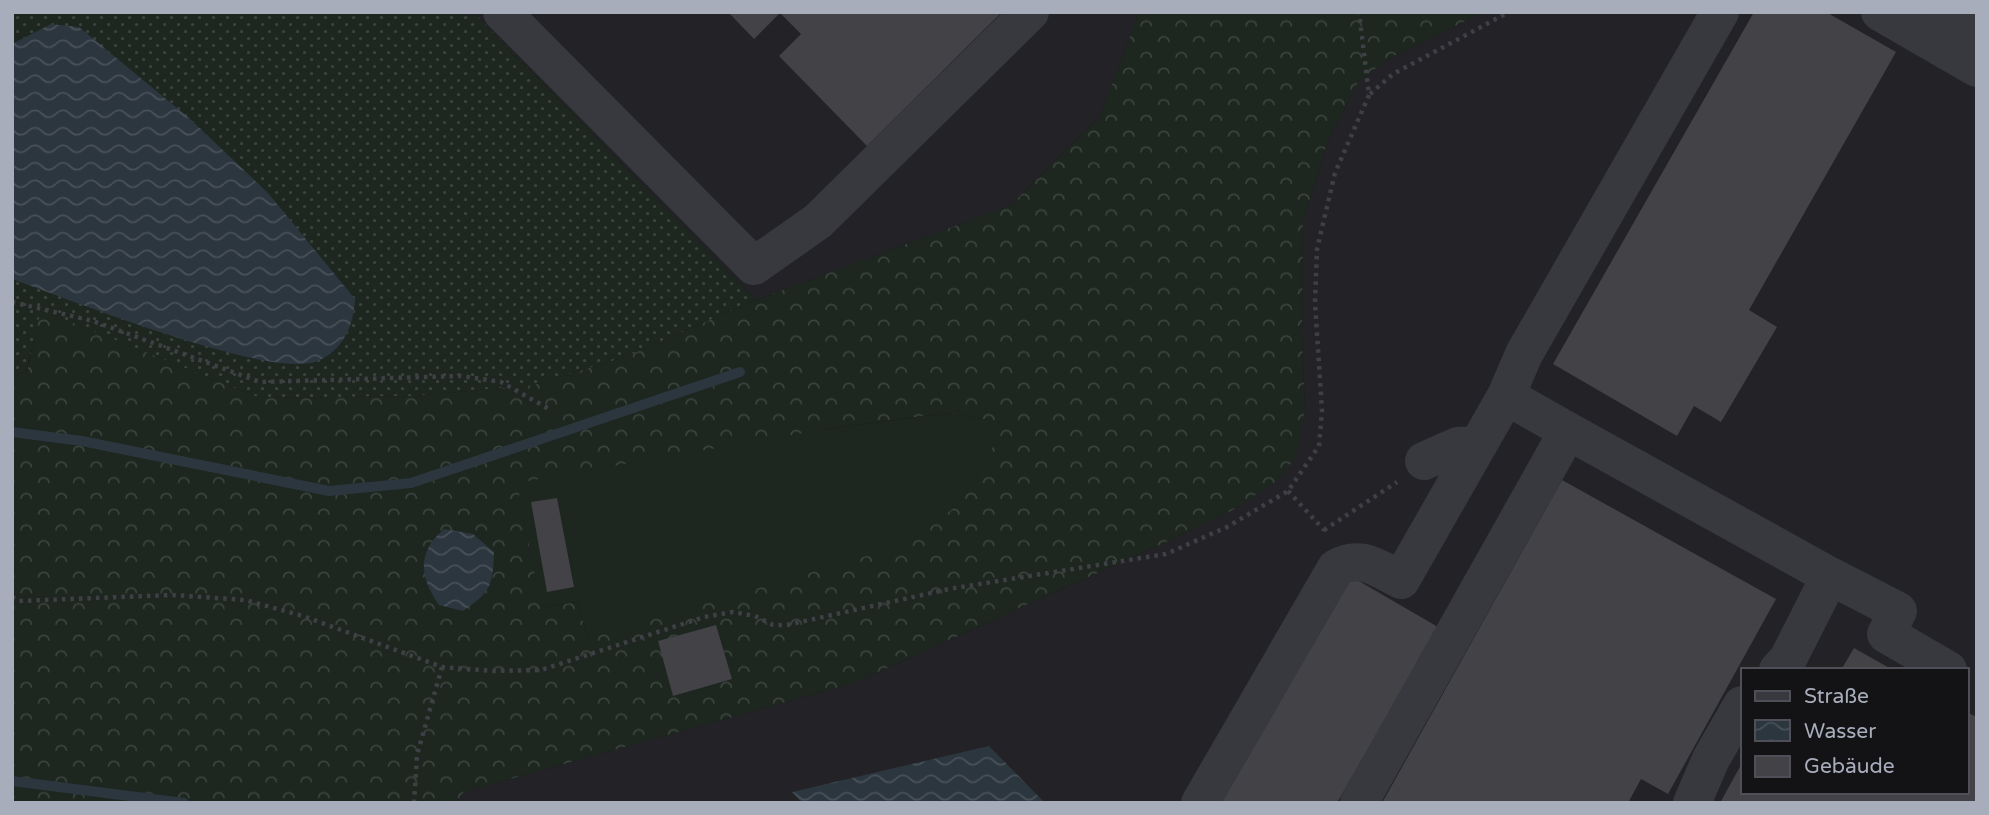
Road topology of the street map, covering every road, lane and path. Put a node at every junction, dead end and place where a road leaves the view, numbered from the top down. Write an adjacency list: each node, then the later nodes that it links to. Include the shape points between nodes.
1 (502, 12): 2 (lane, via 754,266 818,221)
2 (1030, 12)
3 (1359, 12): 10 (path)
4 (1509, 12): 10 (path, via 1393,74)
5 (1720, 12): 12 (lane, via 1524,354)
6 (1880, 12): 9 (lane)
7 (1941, 12): 8 (lane)
8 (1977, 36)
9 (1977, 68)
10 (1369, 94): 20 (path, via 1335,173 1317,249 1319,446 1287,491 1227,527 1166,554 948,589 788,625 733,612 704,617 541,670)
11 (12, 302): 13 (path, via 93,321 260,382 461,376 501,382)
12 (1506, 396): 14 (lane); 15 (lane)
13 (549, 409)
14 (1568, 431): 18 (lane); 26 (lane)
15 (1478, 445): 16 (lane, via 1458,446); 25 (lane, via 1401,580 1350,560 1336,568)
16 (1424, 461): 17 (path)
17 (1324, 530)
18 (1830, 576): 21 (lane); 22 (lane, via 1898,611 1886,634)
19 (12, 597): 20 (path, via 19,601 173,595 245,600 303,616)
20 (442, 667): 24 (path, via 417,755)
21 (1780, 668)
22 (1945, 668)
23 (1741, 707): 27 (lane)
24 (414, 803)
25 (1200, 803)
26 (1359, 803)
27 (1692, 803)

